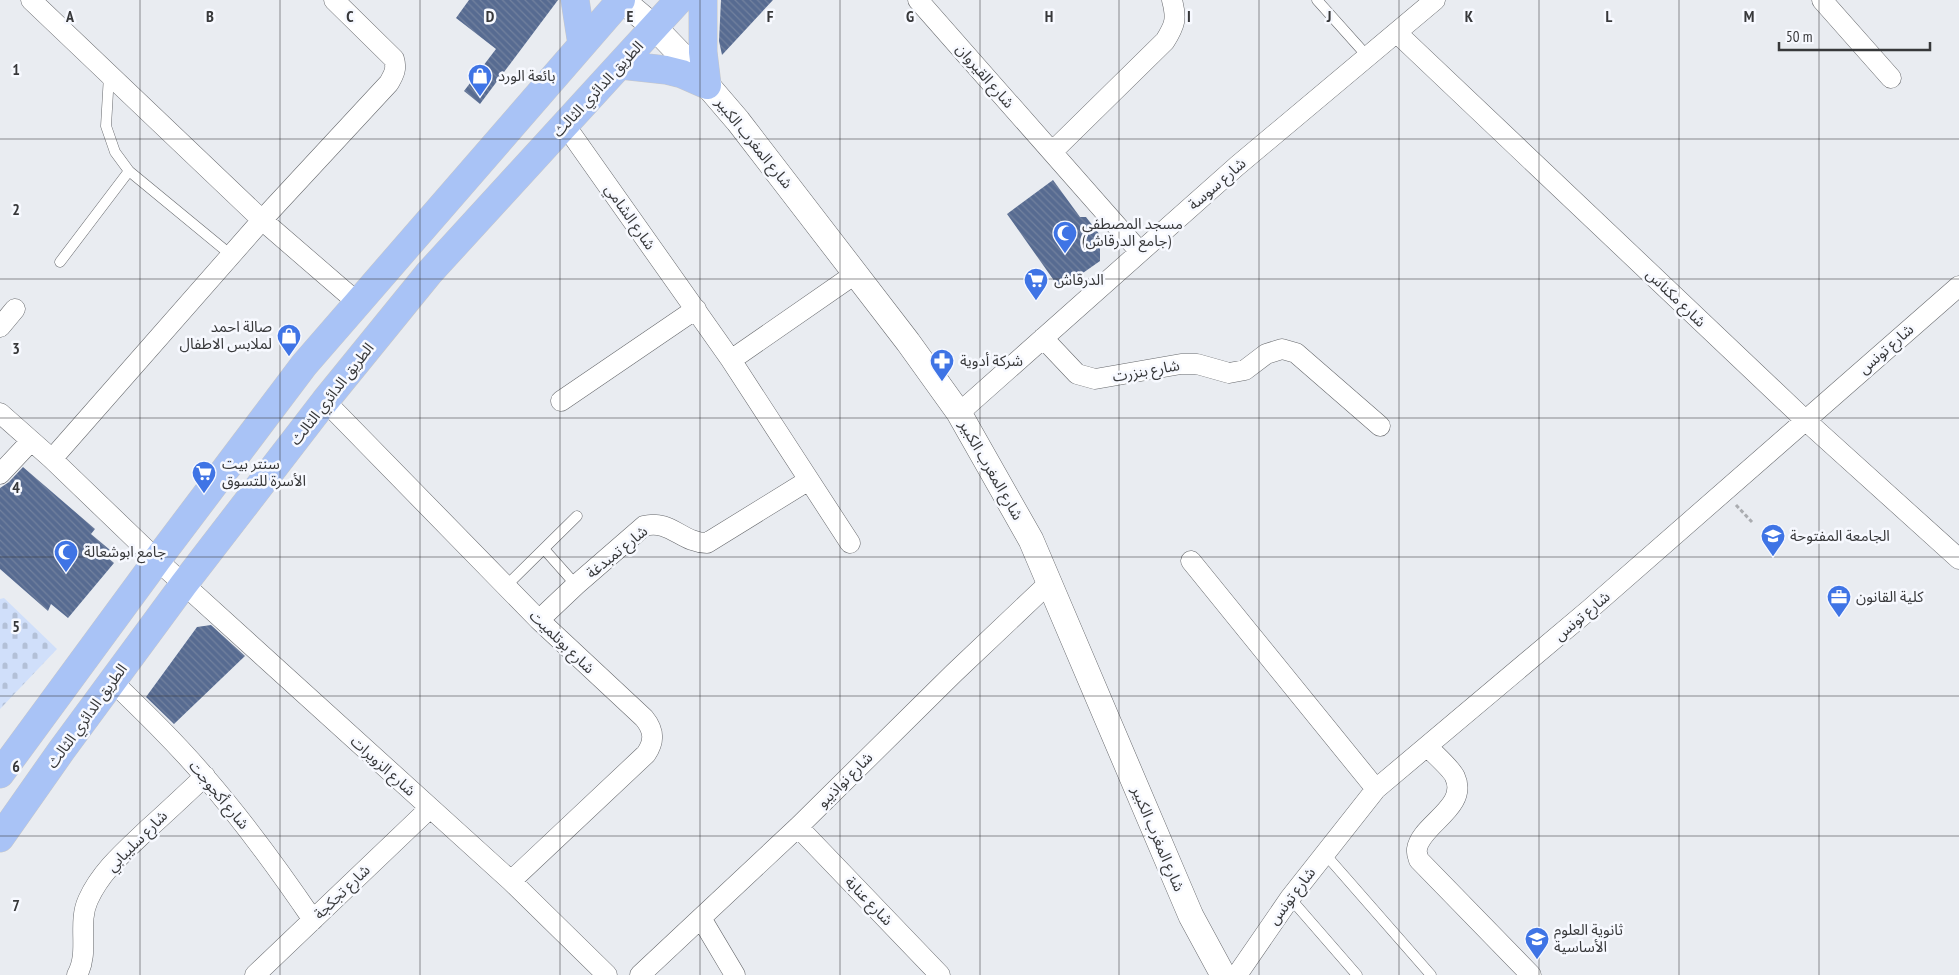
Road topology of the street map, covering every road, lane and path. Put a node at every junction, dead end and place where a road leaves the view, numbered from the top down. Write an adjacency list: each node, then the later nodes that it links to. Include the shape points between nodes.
1 (31, 0): 17 (street)
2 (334, 0): 23 (street, via 389,52 396,66 394,74)
3 (575, 0): 14 (main road)
4 (621, 0): 12 (street, شارع المغرب الكبير); 14 (main road)
5 (679, 0): 12 (main road, الطريق الدائري الثالث)
6 (703, 0): 19 (main road)
7 (918, 0): 21 (street, شارع القيروان)
8 (1172, 0): 21 (street, via 1176,16 1165,41)
9 (1317, 0): 15 (lane)
10 (1435, 0): 13 (street, شارع سوسة)
11 (1822, 0): 18 (street)
12 (655, 28): 16 (main road, الطريق الدائري الثالث); 19 (street, شارع المغرب الكبير)
13 (1398, 33): 15 (street, شارع سوسة); 39 (street, شارع مكناس)
14 (582, 45): 29 (main road)
15 (1368, 57): 24 (street, شارع سوسة)
16 (620, 65): 19 (main road, via 666,70); 20 (main road, الطريق الدائري الثالث)
17 (109, 74): 22 (lane, via 106,126 115,152); 23 (street)
18 (1890, 78)
19 (707, 85): 27 (street, شارع المغرب الكبير)
20 (565, 125): 31 (street, شارع الشامي); 35 (main road, الطريق الدائري الثالث, via 429,273)
21 (1052, 152): 24 (street, شارع القيروان)
22 (128, 170): 25 (lane); 26 (lane)
23 (262, 220): 25 (street); 29 (street)
24 (1140, 252): 33 (street, شارع سوسة)
25 (231, 255): 42 (street)
26 (60, 262)
27 (855, 274): 34 (street); 38 (street, شارع المغرب الكبير)
28 (1959, 286): 39 (street, شارع تونس)
29 (358, 303): 49 (main road, via 304,365)
30 (15, 309): 32 (street)
31 (696, 309): 34 (street, شارع الشامي); 36 (street)
32 (0, 327)
33 (1043, 338): 38 (street, شارع سوسة); 40 (street, شارع بنزرت, via 1077,374 1095,379 1181,364 1197,364 1229,373 1245,370 1266,354 1289,351 1296,353)
34 (731, 360): 44 (street, شارع الشامي)
35 (325, 401): 52 (main road, الطريق الدائري الثالث); 54 (street, شارع بوتلميت)
36 (561, 401)
37 (0, 413): 41 (street, شارع الزويرات)
38 (959, 413): 51 (street, شارع المغرب الكبير, via 1031,540)
39 (1804, 420): 48 (street, شارع مكناس); 57 (street, شارع تونس, via 1590,610)
40 (1380, 426)
41 (31, 441): 42 (street, شارع الزويرات); 43 (street)
42 (52, 459): 49 (street, شارع الزويرات)
43 (0, 474)
44 (809, 480): 46 (street, شارع الشامي); 53 (street, شارع تمبدغة, via 708,543 692,541 662,525 644,526)
45 (577, 516): 47 (lane)
46 (850, 544)
47 (544, 549): 53 (lane); 54 (lane)
48 (1959, 559)
49 (157, 560): 52 (street, شارع الزويرات); 58 (main road)
50 (1191, 562): 60 (street)
51 (1049, 583): 62 (street, شارع نواذيبو); 75 (street, شارع المغرب الكبير, via 1191,916)
52 (184, 584): 56 (main road, الطريق الدائري الثالث); 61 (street, شارع الزويرات)
53 (576, 585): 55 (street, شارع تمبدغة)
54 (506, 586): 55 (street, شارع بوتلميت)
55 (539, 620): 65 (street, شارع بوتلميت, via 644,718 653,738 646,754)
56 (112, 681): 59 (street, شارع أكجوجت); 63 (main road, الطريق الدائري الثالث)
57 (1427, 746): 60 (street, شارع تونس); 79 (street, via 1455,777 1457,788 1455,800 1419,842 1416,850 1419,860)
58 (3, 765)
59 (205, 776): 68 (street, شارع أكجوجت, via 276,864); 69 (street, شارع سليبابي, via 116,859 93,890 85,910 83,952)
60 (1376, 789): 64 (street, شارع تونس)
61 (429, 809): 65 (street, شارع الزويرات); 68 (street, شارع تجكجة)
62 (798, 827): 67 (street, شارع نواذيبو); 74 (street, شارع عنابة)
63 (0, 838)
64 (1325, 854): 66 (street, شارع تونس); 78 (lane)
65 (511, 881): 71 (street, شارع الزويرات)
66 (1290, 898): 76 (street, شارع تونس); 77 (lane)
67 (701, 918): 72 (street, شارع نواذيبو); 73 (street)
68 (313, 920): 70 (street, شارع تجكجة)
69 (77, 975)
70 (255, 975)
71 (607, 975)
72 (640, 975)
73 (735, 975)
74 (940, 975)
75 (1223, 975)
76 (1237, 975)
77 (1357, 975)
78 (1432, 975)
79 (1532, 975)

